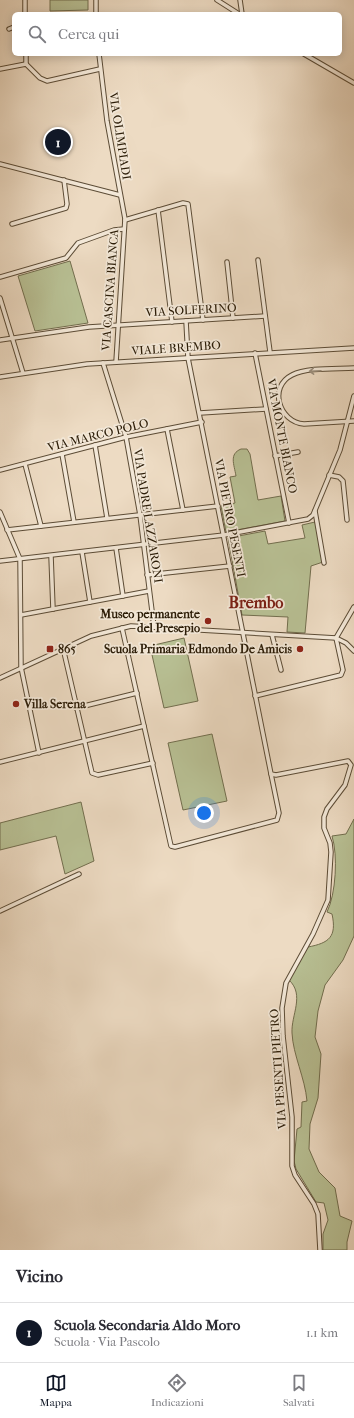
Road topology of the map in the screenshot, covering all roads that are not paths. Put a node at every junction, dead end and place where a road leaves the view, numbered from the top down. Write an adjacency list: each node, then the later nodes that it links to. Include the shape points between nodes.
1 (25, 0): 5 (street)
2 (96, 0): 6 (street)
3 (217, 0): 7 (street)
4 (240, 0): 8 (street)
5 (25, 12)
6 (96, 12)
7 (236, 12)
8 (242, 12)
9 (12, 28): 10 (street)
10 (9, 29)
11 (26, 56): 14 (street)
12 (99, 56): 15 (street, VIA OLIMPIADI)
13 (307, 56): 17 (street)
14 (26, 64): 15 (street, via 40,78 47,81); 16 (street)
15 (100, 69): 20 (street, VIA OLIMPIADI, via 106,121)
16 (0, 70)
17 (354, 83)
18 (0, 164): 19 (street)
19 (64, 180): 20 (street); 23 (street, via 68,204 66,208)
20 (120, 195): 22 (street, VIA OLIMPIADI)
21 (158, 210): 22 (street); 31 (street, via 188,204); 33 (street)
22 (125, 220): 24 (street, VIA CASCINA BIANCA)
23 (12, 224)
24 (124, 229): 27 (street, via 78,243 66,258); 34 (street, VIA CASCINA BIANCA)
25 (258, 260): 29 (street)
26 (227, 262): 30 (street)
27 (0, 277)
28 (0, 298): 35 (street)
29 (265, 316): 30 (street, VIA SOLFERINO); 38 (street)
30 (233, 318): 31 (street, VIA SOLFERINO)
31 (203, 320): 32 (street, VIA SOLFERINO)
32 (186, 321): 33 (street, VIA SOLFERINO); 40 (street, VIA PIETRO PESENTI)
33 (172, 322): 34 (street, VIA SOLFERINO)
34 (118, 325): 35 (street, VIA SOLFERINO); 41 (street, VIA CASCINA BIANCA)
35 (12, 338): 36 (street, VIA SOLFERINO); 44 (street)
36 (0, 340)
37 (354, 348): 38 (street, VIALE BREMBO)
38 (270, 352): 39 (street, VIALE BREMBO)
39 (255, 353): 40 (street, VIALE BREMBO); 47 (street, VIA MONTE BIANCO)
40 (188, 358): 41 (street, VIALE BREMBO); 48 (street, VIA PIETRO PESENTI)
41 (116, 362): 42 (street, VIALE BREMBO)
42 (103, 363): 44 (street, VIALE BREMBO); 53 (street, VIA PADRE LAZZARONI)
43 (354, 368): 50 (street, one-way to 50, via 295,374 285,380 278,395 282,410 296,423)
44 (23, 373): 45 (street, VIALE BREMBO)
45 (0, 377)
46 (354, 396): 50 (street)
47 (266, 409): 48 (street); 57 (street, VIA MONTE BIANCO)
48 (200, 412): 49 (street, VIA PIETRO PESENTI)
49 (202, 422): 52 (street, VIA MARCO POLO); 61 (street, VIA PIETRO PESENTI)
50 (347, 422): 51 (street); 60 (street, via 340,450)
51 (354, 422)
52 (168, 429): 53 (street, VIA MARCO POLO); 62 (street)
53 (126, 437): 54 (street, VIA MARCO POLO); 65 (street, VIA PADRE LAZZARONI)
54 (95, 445): 56 (street, VIA MARCO POLO); 66 (street)
55 (298, 452): 57 (street)
56 (62, 454): 58 (street, VIA MARCO POLO); 68 (street)
57 (275, 456): 69 (street, VIA MONTE BIANCO)
58 (25, 464): 59 (street, VIA MARCO POLO); 70 (street)
59 (0, 470)
60 (329, 475): 63 (street); 67 (street, via 339,477 343,481)
61 (218, 506): 62 (street); 72 (street, VIA PIETRO PESENTI)
62 (183, 510): 65 (street)
63 (315, 510): 69 (street, via 308,519); 79 (street)
64 (0, 512): 71 (street)
65 (140, 515): 66 (street); 73 (street, VIA PADRE LAZZARONI)
66 (107, 518): 68 (street)
67 (347, 520)
68 (74, 522): 70 (street)
69 (289, 523): 72 (street)
70 (41, 526): 71 (street)
71 (7, 530): 77 (street)
72 (224, 535): 73 (street); 80 (street, VIA PIETRO PESENTI)
73 (144, 545): 74 (street); 81 (street, VIA PADRE LAZZARONI)
74 (116, 548): 75 (street); 83 (street)
75 (82, 552): 76 (street); 84 (street)
76 (51, 556): 77 (street); 86 (street)
77 (20, 559): 78 (street); 87 (street)
78 (0, 561)
79 (324, 563)
80 (230, 566): 81 (street); 90 (street, VIA PIETRO PESENTI)
81 (147, 575): 82 (street, VIA PADRE LAZZARONI)
82 (149, 591): 83 (street); 88 (street, VIA PADRE LAZZARONI)
83 (124, 596): 84 (street)
84 (90, 602): 86 (street)
85 (354, 607): 92 (street)
86 (53, 609): 87 (street)
87 (21, 615): 95 (street)
88 (154, 626): 89 (street); 90 (street)
89 (122, 628): 93 (street, via 93,635); 98 (street)
90 (243, 633): 91 (street); 99 (street, VIA PIETRO PESENTI)
91 (272, 635): 92 (street); 96 (street)
92 (336, 638): 94 (street); 99 (street, via 343,671 340,676)
93 (63, 648): 95 (street); 100 (street)
94 (354, 651)
95 (21, 667): 97 (street); 103 (street)
96 (281, 670)
97 (0, 678)
98 (137, 693): 100 (street); 101 (street)
99 (255, 696): 106 (street, VIA PIETRO PESENTI)
100 (76, 708): 102 (street)
101 (144, 726): 102 (street); 105 (street)
102 (83, 741): 103 (street); 105 (street, via 94,775)
103 (39, 752): 104 (street)
104 (0, 762)
105 (153, 763): 106 (street, VIA PIETRO PESENTI, via 168,843 174,847 277,820 279,813)
106 (272, 774): 109 (street, VIA PESENTI PIETRO, via 348,761 352,765 344,788 327,809 324,817 324,829 331,851 328,900 284,988 282,1008 292,1117 292,1166 314,1204 320,1220)
107 (79, 874): 108 (street)
108 (0, 911)
109 (320, 1250)

